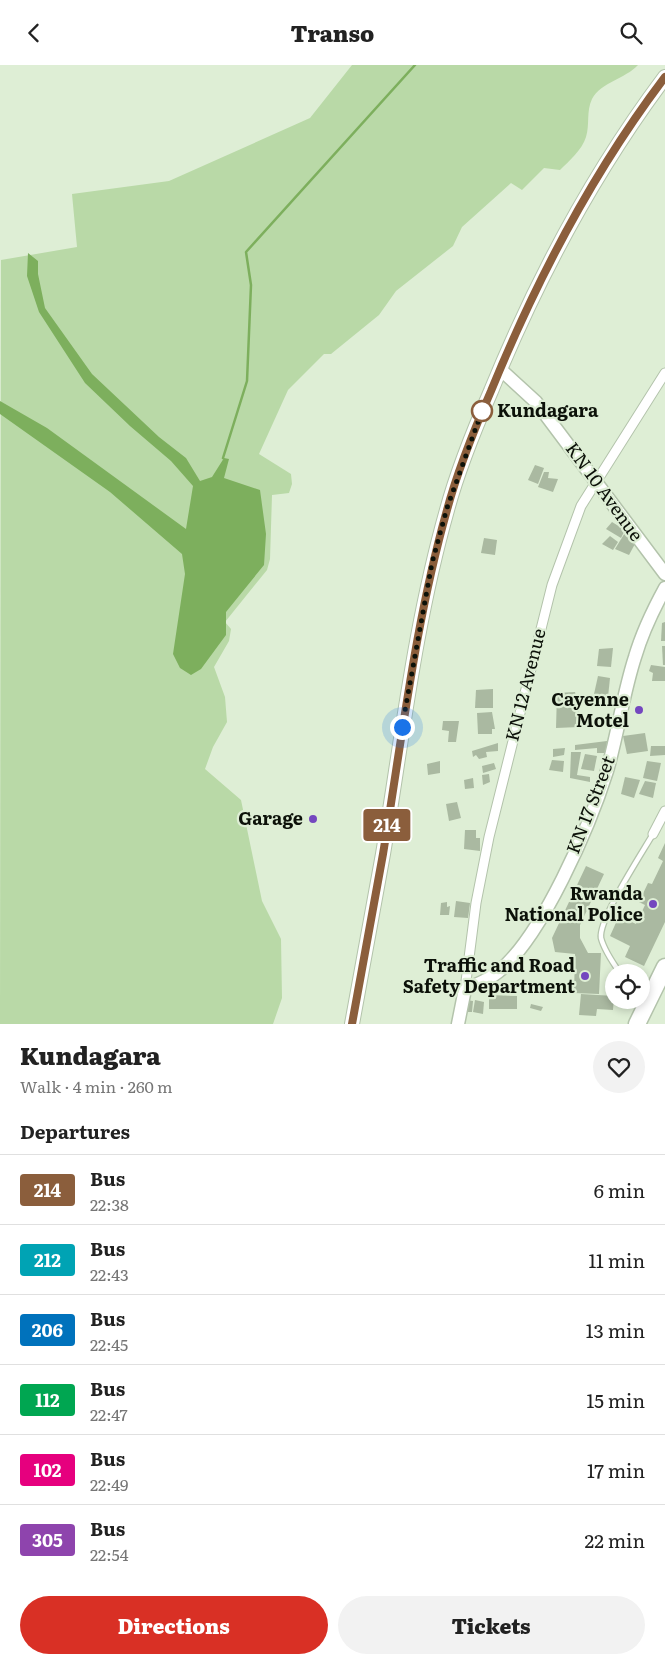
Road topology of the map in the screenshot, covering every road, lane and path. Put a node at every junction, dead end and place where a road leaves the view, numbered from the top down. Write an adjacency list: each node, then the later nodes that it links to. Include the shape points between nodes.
1 (665, 77): 2 (main road, via 614,152 565,235 515,331)
2 (500, 369): 4 (street, KN 10 Avenue, via 536,402); 13 (main road, via 465,453 432,563)
3 (665, 373): 4 (street, KN 12 Avenue)
4 (594, 481): 5 (street, KN 10 Avenue); 11 (street, KN 12 Avenue, via 571,529 537,641 476,903)
5 (665, 574)
6 (665, 588): 11 (street, KN 17 Street, via 634,658 607,771 576,849 539,923 514,957 498,973)
7 (665, 811): 8 (street)
8 (653, 834): 9 (lane, via 604,921 601,937)
9 (614, 964)
10 (665, 967): 15 (highway)
11 (465, 989): 14 (street, KN 12 Avenue)
12 (665, 993): 16 (highway)
13 (352, 1024)
14 (458, 1024)
15 (637, 1024)
16 (649, 1024)

